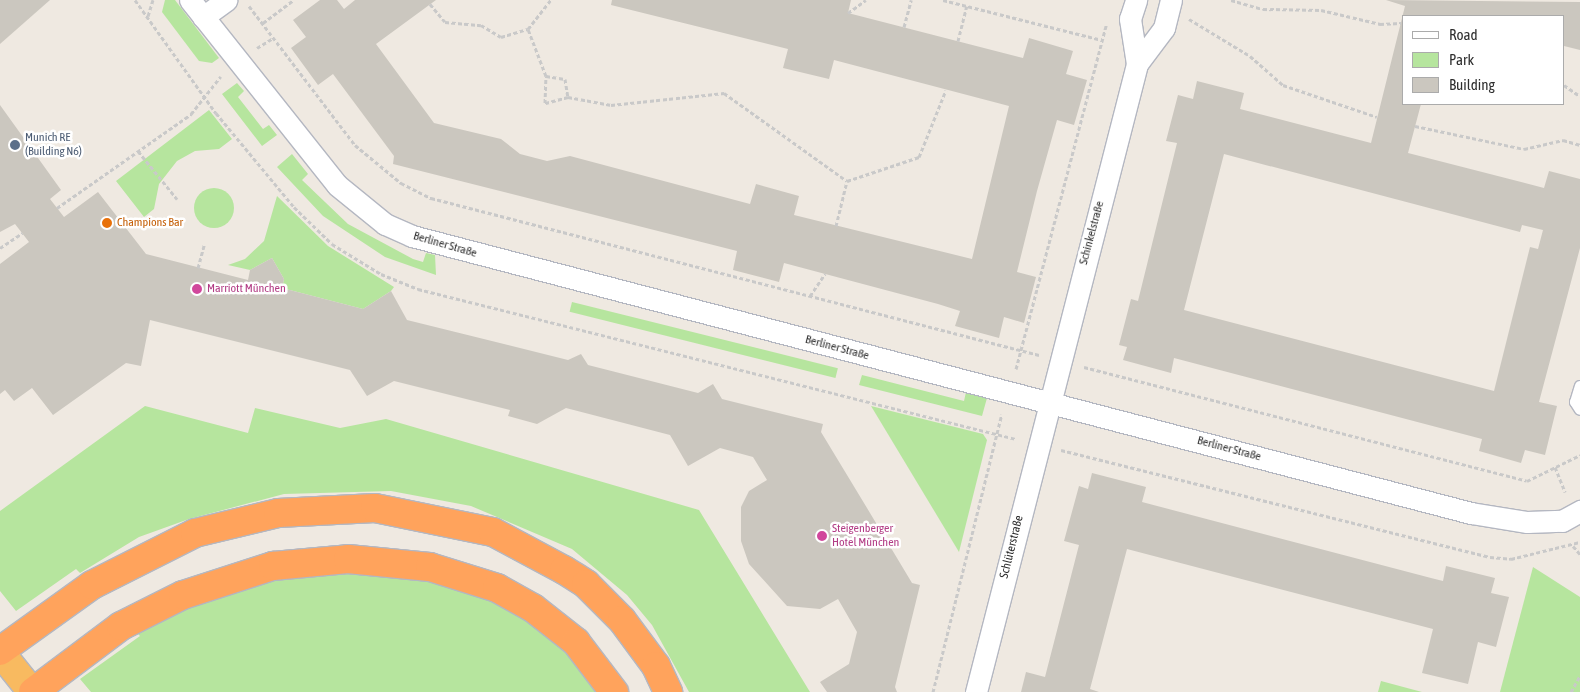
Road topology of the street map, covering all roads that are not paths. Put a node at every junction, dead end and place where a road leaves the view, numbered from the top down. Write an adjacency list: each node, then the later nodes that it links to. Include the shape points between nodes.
1 (190, 0): 5 (street, Berliner Straße)
2 (226, 0): 5 (street)
3 (1136, 0): 6 (street, Schinkelstraße, via 1130,19)
4 (1170, 6): 6 (street, Schinkelstraße, via 1164,28)
5 (203, 17): 8 (street, Berliner Straße, via 336,185 385,224 412,236)
6 (1137, 64): 8 (street, Schinkelstraße)
7 (1580, 386): 9 (lane, via 1575,402)
8 (1048, 402): 10 (street, Berliner Straße, via 1471,513 1527,522 1562,520); 15 (street, Schlüterstraße)
9 (1580, 410)
10 (1580, 511)
11 (0, 651): 12 (highway); 14 (highway, via 92,586 150,552 246,518 342,508 436,517 493,532 586,584 640,642)
12 (32, 692): 13 (highway, via 121,626 216,582 273,566 348,559 403,562 467,577 533,608 576,642)
13 (614, 692)
14 (668, 692)
15 (976, 692)

